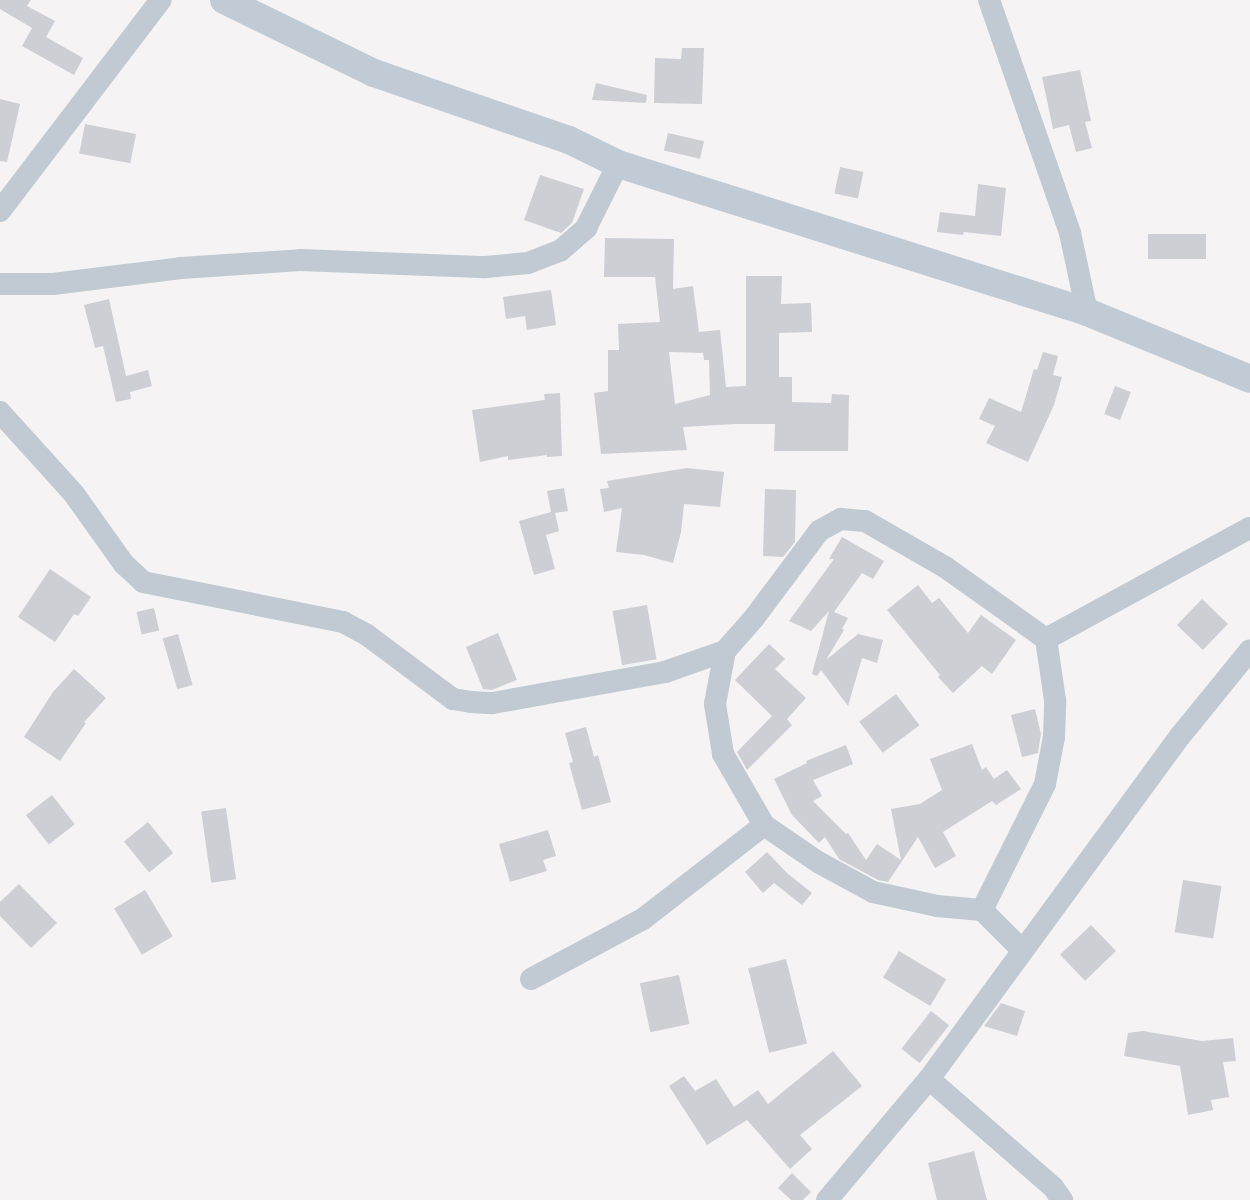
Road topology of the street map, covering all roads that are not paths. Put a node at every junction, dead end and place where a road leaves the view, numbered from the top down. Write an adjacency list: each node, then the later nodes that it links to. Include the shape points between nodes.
1 (161, 0): 5 (street)
2 (224, 0): 4 (main road, via 374,73 569,140)
3 (989, 0): 7 (street, via 1070,233)
4 (618, 164): 6 (street, via 586,228 560,251 528,263 486,267 300,260 181,268 53,284); 7 (main road)
5 (0, 211)
6 (0, 284)
7 (1087, 312): 8 (main road)
8 (1250, 379)
9 (0, 412): 13 (street, via 74,494 124,564 143,582 343,622 367,635 453,699 493,703 665,672)
10 (1250, 528): 11 (street)
11 (1046, 639): 13 (street, via 945,567 865,521 841,519 819,531); 15 (street, via 1055,700 1054,737 1045,784)
12 (1250, 650): 16 (street, via 1181,734)
13 (725, 651): 14 (street, via 715,704 723,754)
14 (764, 825): 15 (street, via 818,862 873,892 938,906); 17 (street, via 642,919)
15 (982, 910): 16 (street)
16 (1022, 950): 18 (street)
17 (531, 979)
18 (929, 1079): 19 (street); 20 (street, via 1053,1186)
19 (827, 1200)
20 (1062, 1200)

